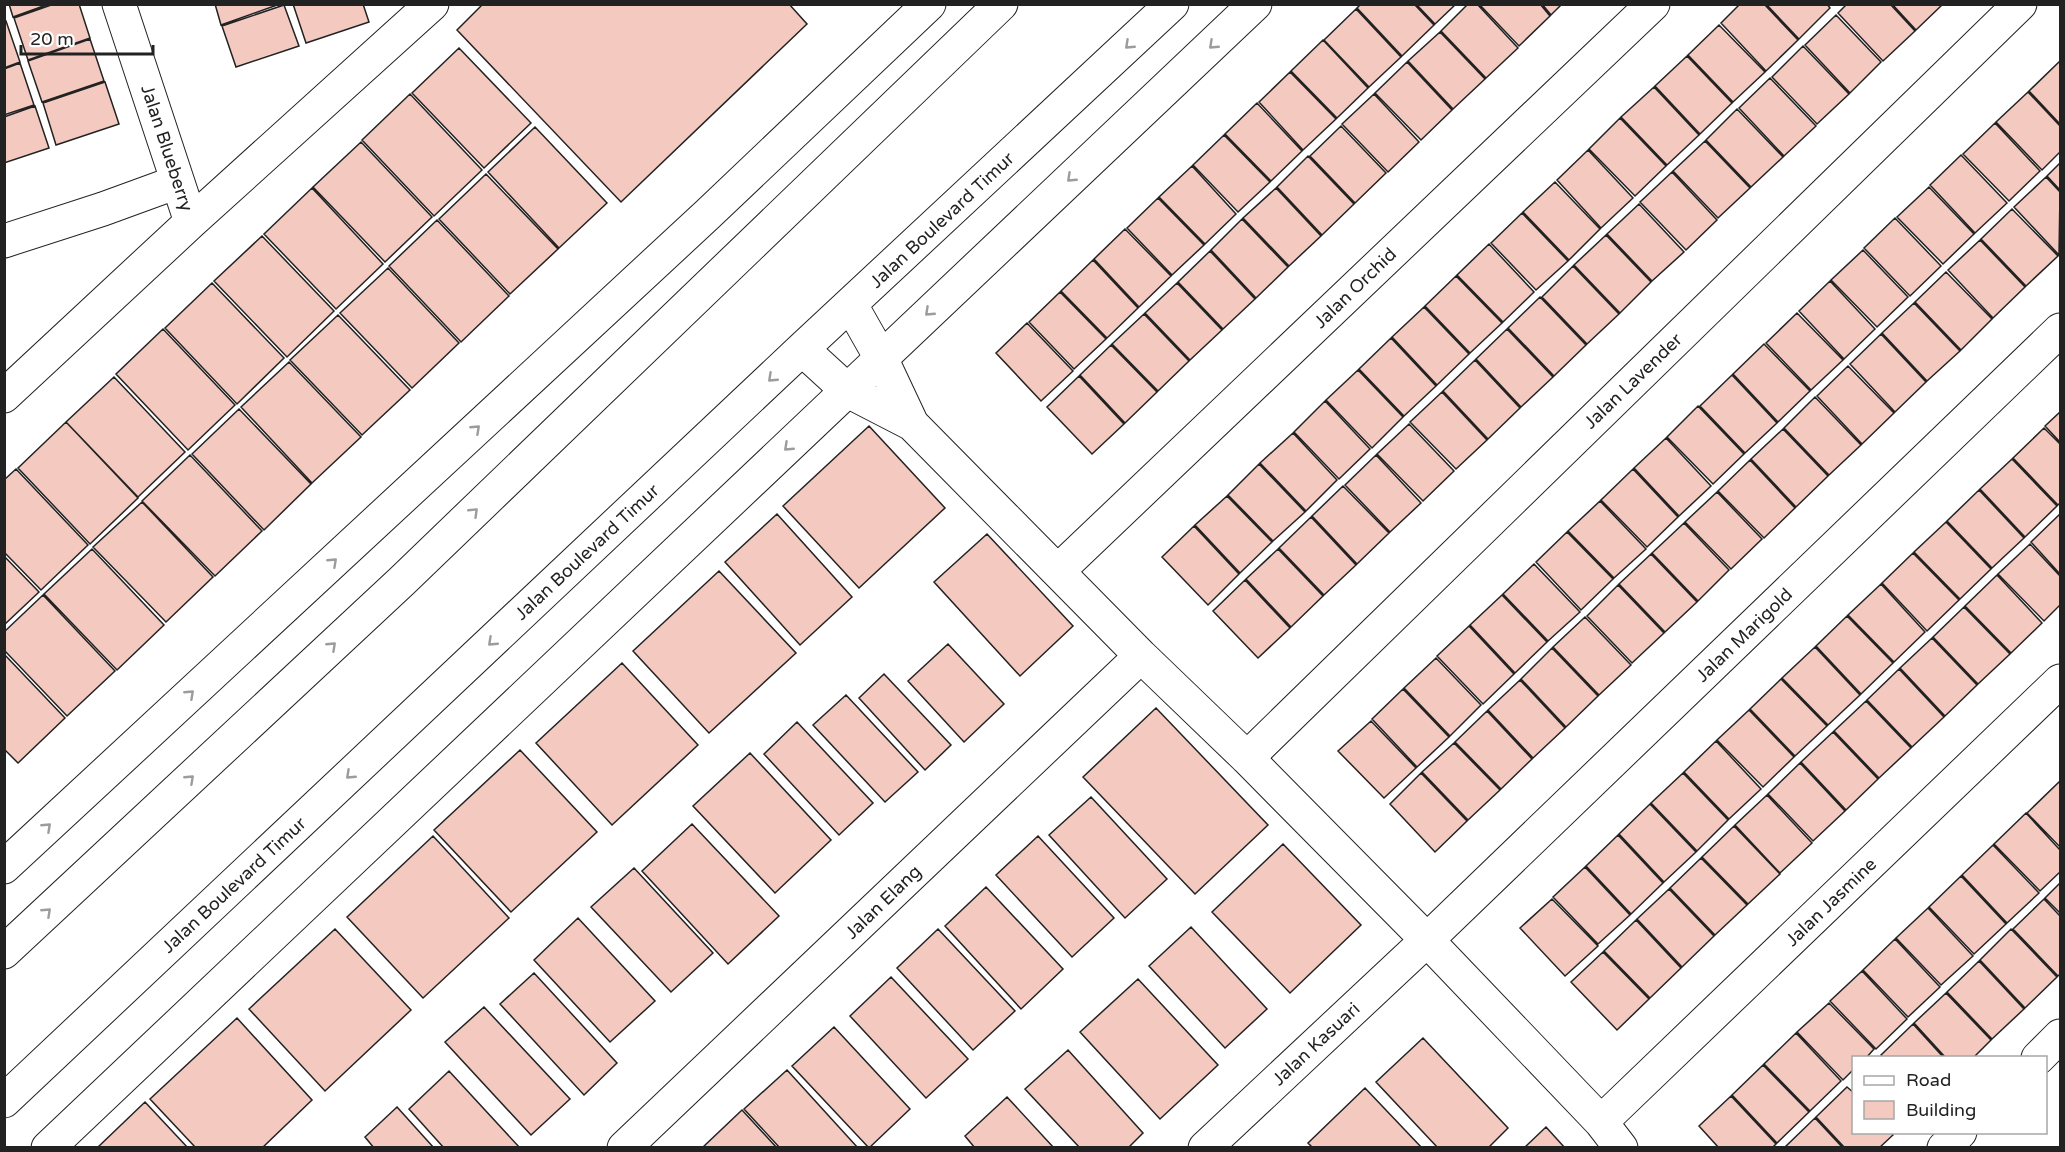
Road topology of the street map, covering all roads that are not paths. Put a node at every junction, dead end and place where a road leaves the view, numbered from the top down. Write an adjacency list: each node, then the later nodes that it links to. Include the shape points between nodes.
1 (118, 4): 9 (street, Jalan Blueberry)
2 (929, 4): 23 (street, one-way to 2)
3 (1001, 4): 25 (street, one-way to 3, via 410,573)
4 (1172, 4): 12 (street, Jalan Boulevard Timur, one-way to 12)
5 (1256, 4): 15 (street, one-way to 15)
6 (1653, 4): 19 (street, Jalan Orchid)
7 (2020, 4): 22 (street, Jalan Lavender)
8 (423, 8): 10 (street)
9 (177, 182): 10 (street, Jalan Blueberry); 11 (street)
10 (191, 222): 17 (street)
11 (4, 241)
12 (851, 305): 14 (street, Jalan Boulevard Timur); 15 (street)
13 (2061, 330): 24 (street, Jalan Marigold)
14 (802, 349): 16 (street); 28 (street, Jalan Boulevard Timur, one-way to 28)
15 (881, 358): 16 (street); 18 (street)
16 (848, 391): 18 (street); 31 (street, one-way to 31)
17 (4, 396)
18 (912, 424): 19 (street)
19 (1058, 571): 20 (street)
20 (1142, 656): 22 (street); 32 (street, Jalan Elang)
21 (2061, 681): 29 (street, Jalan Jasmine)
22 (1247, 758): 24 (street)
23 (4, 867)
24 (1427, 940): 29 (street); 33 (street, Jalan Kasuari)
25 (4, 952)
26 (2061, 1036): 27 (street)
27 (2040, 1056)
28 (4, 1101)
29 (1601, 1122): 34 (street)
30 (1958, 1134): 35 (street)
31 (48, 1148)
32 (624, 1148)
33 (1205, 1148)
34 (1621, 1148)
35 (1944, 1148)

